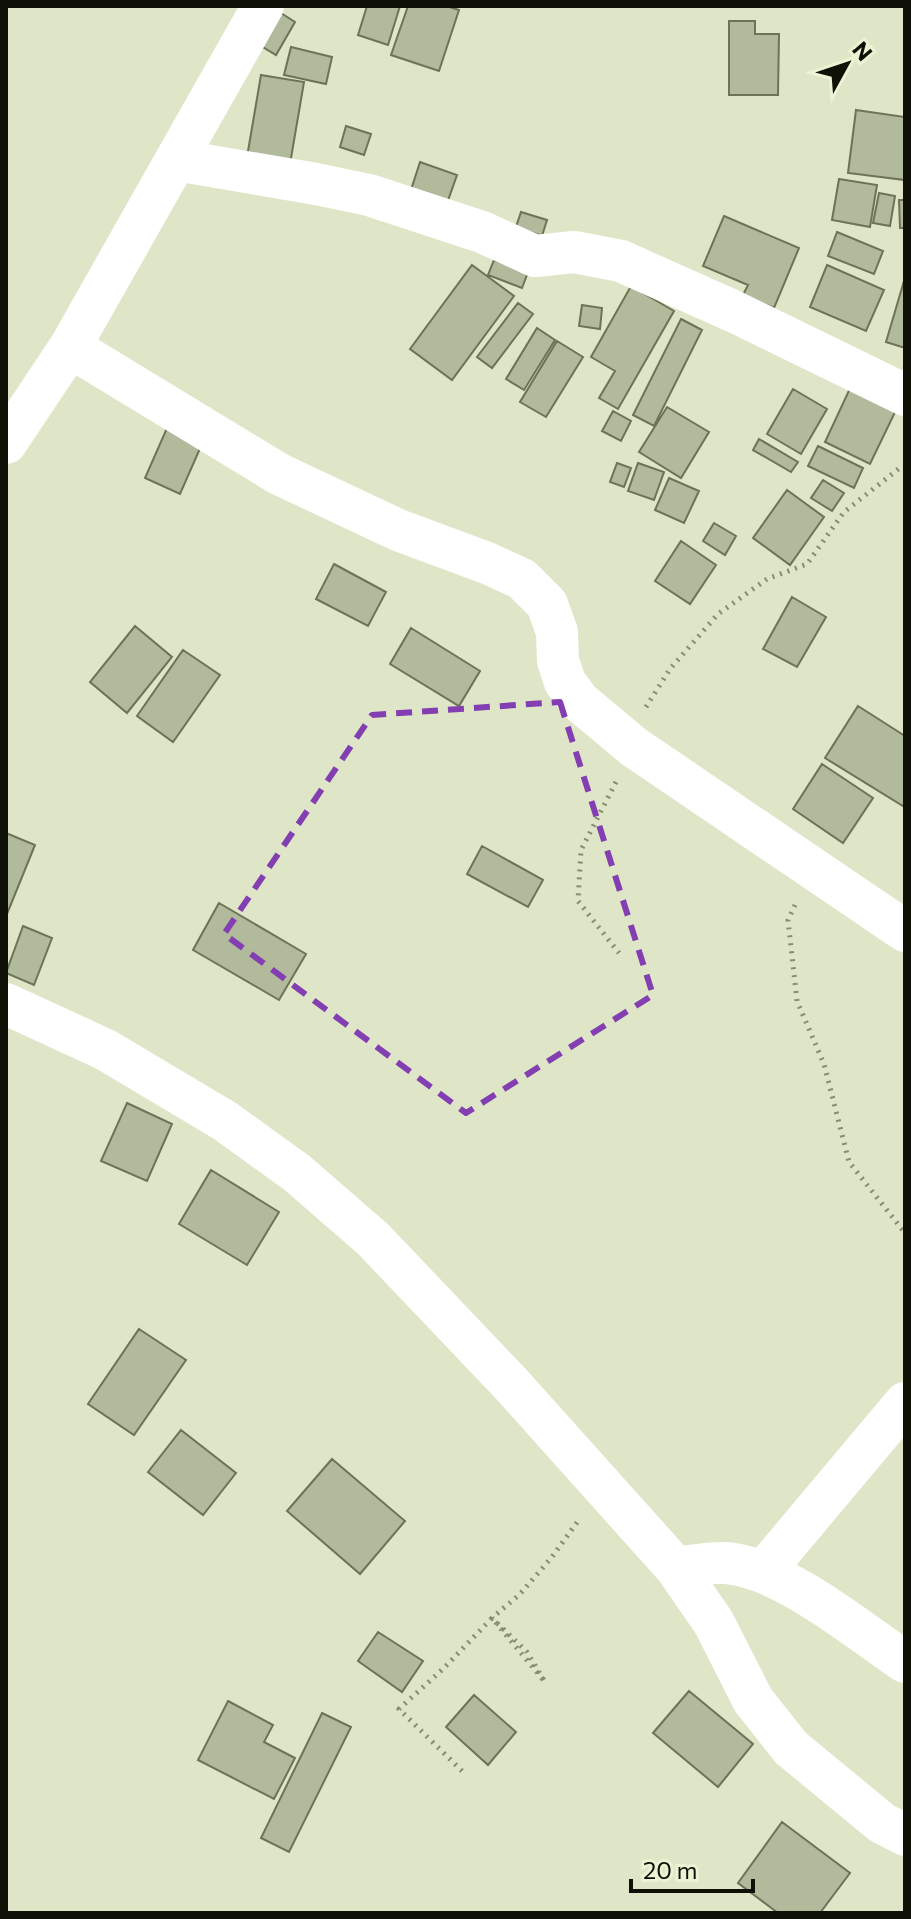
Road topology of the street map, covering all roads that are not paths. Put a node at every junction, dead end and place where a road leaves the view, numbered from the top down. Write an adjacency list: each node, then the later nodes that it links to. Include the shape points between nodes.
1 (263, 6): 2 (street)
2 (176, 160): 3 (street); 4 (street, via 369,195 482,232 535,256 574,252 621,261)
3 (70, 347): 5 (street); 6 (street, via 279,474 398,530 522,579 547,604 557,632 558,661 579,701 634,747)
4 (905, 395)
5 (6, 443)
6 (905, 931)
7 (6, 1004): 9 (street, via 106,1050 225,1121 297,1173 373,1239)
8 (905, 1403): 10 (street)
9 (676, 1568): 10 (street, via 725,1563); 12 (street, via 714,1623 753,1700 791,1748 882,1823)
10 (764, 1571): 11 (street)
11 (905, 1662)
12 (905, 1835)

